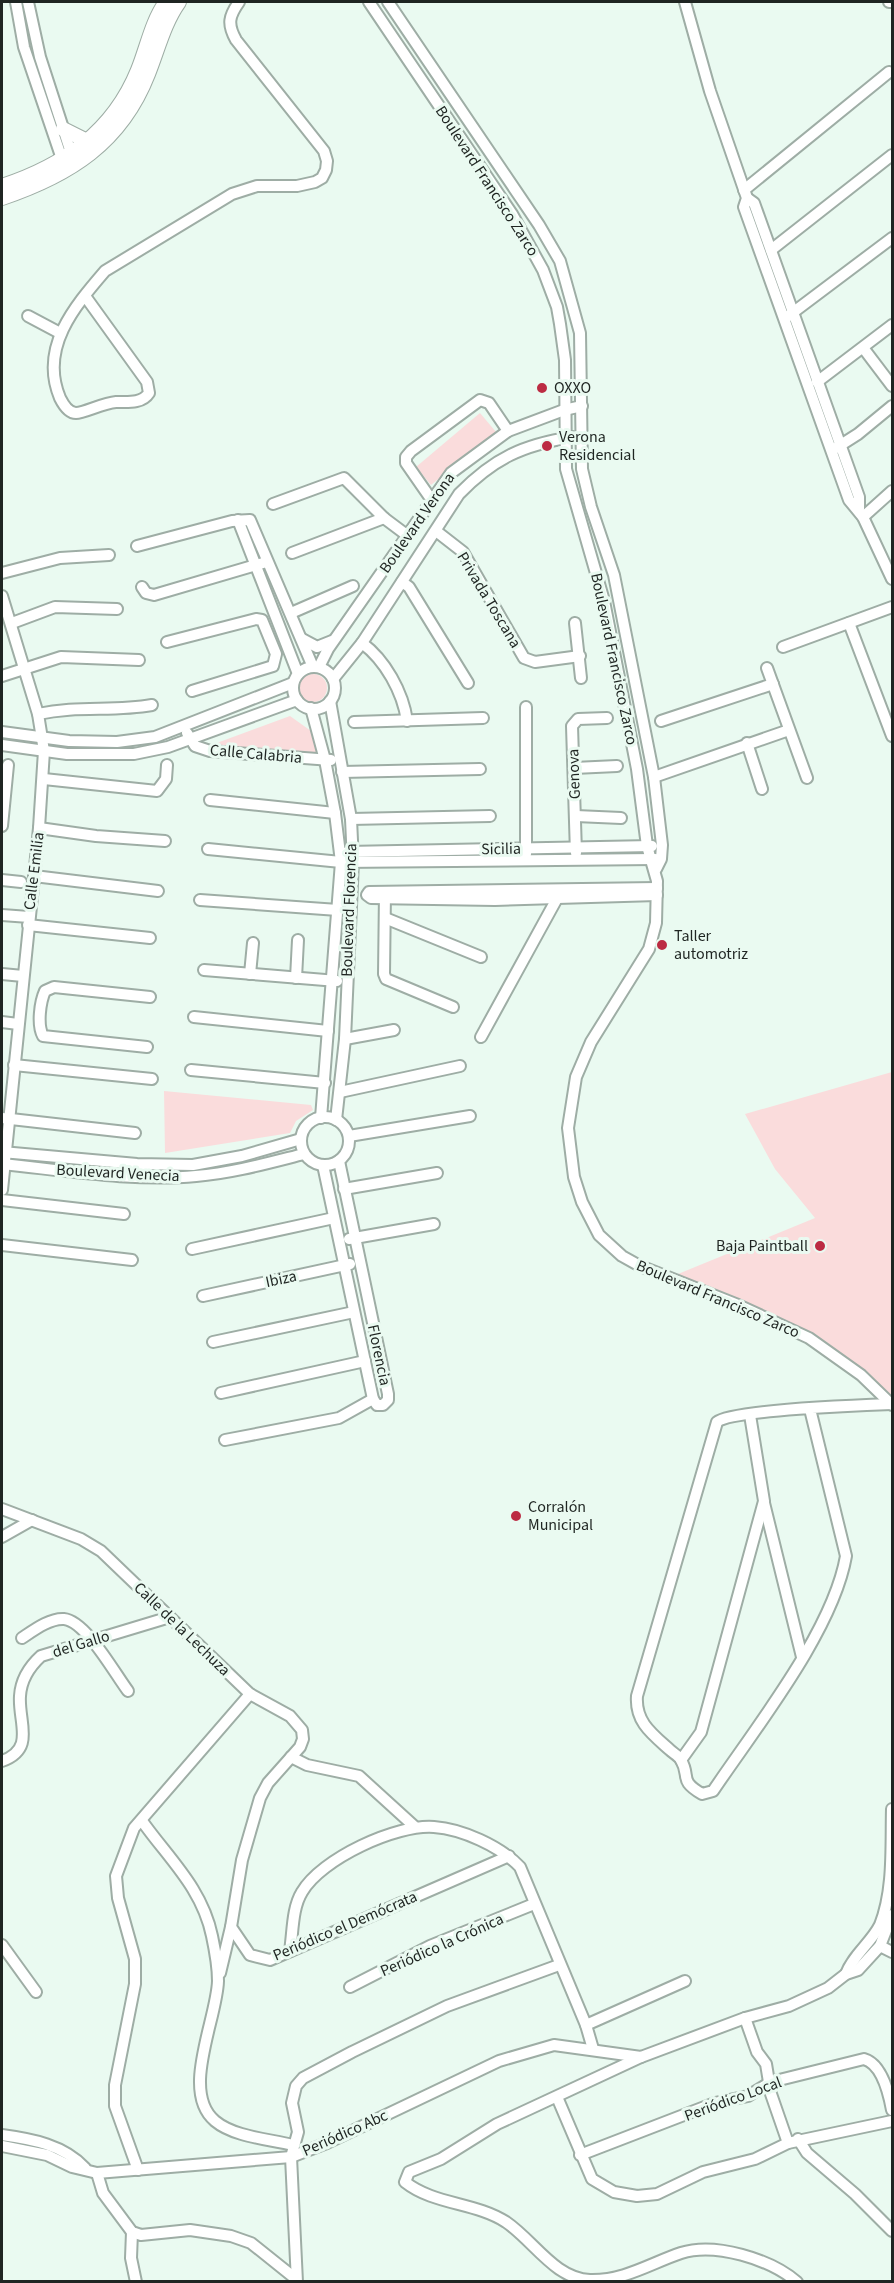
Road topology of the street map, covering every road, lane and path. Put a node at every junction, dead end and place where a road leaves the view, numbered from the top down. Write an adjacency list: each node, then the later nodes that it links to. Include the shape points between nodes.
1 (16, 2): 13 (street, via 24,47)
2 (28, 2): 10 (street, via 36,44)
3 (166, 2): 11 (main road, via 122,103)
4 (179, 2): 13 (main road, via 130,108 106,141)
5 (239, 2): 19 (street, via 230,15 229,28 324,151 327,161 322,178 308,184 257,186 232,194 105,271)
6 (369, 2): 29 (street, Boulevard Francisco Zarco, via 512,214 543,270 562,332)
7 (388, 2): 27 (street, Boulevard Francisco Zarco, via 488,147 560,261 580,333)
8 (685, 2): 15 (street, via 710,91)
9 (889, 72): 15 (street)
10 (63, 129): 11 (main road); 13 (street)
11 (89, 142): 13 (main road)
12 (892, 155): 18 (street)
13 (69, 163): 14 (main road); 16 (main road, via 44,182)
14 (2, 186)
15 (746, 194): 18 (street, via 754,203); 21 (street, via 744,207)
16 (2, 198)
17 (892, 238): 21 (street)
18 (771, 250): 21 (street)
19 (85, 296): 23 (street); 23 (street, via 147,382 147,396 78,413 70,411 56,387 53,364)
20 (28, 316): 23 (street)
21 (789, 316): 25 (street); 33 (street)
22 (892, 325): 24 (street)
23 (60, 333)
24 (864, 349): 25 (street); 26 (street)
25 (817, 382): 33 (street)
26 (892, 386)
27 (582, 406): 29 (street, Boulevard Verona); 31 (street, Boulevard Francisco Zarco)
28 (892, 406): 33 (street)
29 (564, 410): 30 (street, Boulevard Verona); 32 (street, Boulevard Francisco Zarco)
30 (508, 431): 35 (street, Boulevard Verona, via 463,461); 35 (street, via 489,403 480,400 411,451 406,463)
31 (581, 436): 32 (street, Boulevard Verona); 105 (street, Boulevard Francisco Zarco, via 585,487 614,574)
32 (565, 438): 40 (street, Boulevard Verona, via 533,444 494,463 459,494); 120 (street, Boulevard Francisco Zarco, via 570,490 604,601 637,769)
33 (836, 448): 37 (street, via 859,497)
34 (892, 491): 37 (street)
35 (431, 499): 41 (street, Boulevard Verona)
36 (273, 504): 38 (street, via 344,478)
37 (861, 513): 48 (street)
38 (384, 518): 41 (street); 43 (street)
39 (238, 520): 42 (street); 45 (street, via 250,520); 46 (street)
40 (436, 531): 49 (street, Boulevard Verona); 66 (street, Privada Toscana, via 463,552 524,658 536,662)
41 (408, 536): 62 (street, Boulevard Verona)
42 (137, 546)
43 (292, 553)
44 (109, 555): 47 (street, via 60,558)
45 (269, 561): 46 (street); 55 (street)
46 (257, 565): 51 (street, via 154,595); 59 (street)
47 (2, 573)
48 (892, 579)
49 (402, 582): 64 (street, Boulevard Verona); 75 (street, via 409,587)
50 (353, 586): 55 (street)
51 (142, 587)
52 (2, 599): 56 (street, Calle Emilia)
53 (892, 607): 58 (street)
54 (117, 609): 56 (street, via 55,607)
55 (291, 612): 61 (street)
56 (12, 623): 70 (street, Calle Emilia)
57 (575, 623): 66 (street)
58 (849, 623): 65 (street); 93 (street)
59 (283, 635): 60 (street); 73 (street)
60 (272, 639): 63 (street, via 262,620 256,619); 77 (street, via 276,658 269,668)
61 (302, 639): 62 (street, via 317,647); 68 (street)
62 (334, 639): 68 (street, Boulevard Verona)
63 (167, 642)
64 (362, 643): 74 (street, Boulevard Verona); 86 (street, via 400,692)
65 (783, 646)
66 (580, 656): 72 (street)
67 (139, 660): 70 (street, via 61,657)
68 (316, 667): 73 (street); 74 (street)
69 (767, 668): 76 (street)
70 (24, 669): 71 (street); 83 (street, Calle Emilia)
71 (2, 676)
72 (581, 678)
73 (296, 679): 78 (street); 91 (street)
74 (333, 679): 79 (street, via 334,694)
75 (468, 683)
76 (772, 684): 87 (street); 89 (street)
77 (192, 691)
78 (297, 700): 82 (street); 91 (street)
79 (330, 701): 82 (street); 97 (street, Boulevard Florencia)
80 (152, 705): 83 (street, via 66,708)
81 (526, 707): 122 (street)
82 (311, 708): 98 (street, Boulevard Florencia)
83 (38, 714): 92 (street, Calle Emilia)
84 (483, 718): 86 (street)
85 (607, 718): 102 (street, Genova, via 578,719 573,723)
86 (407, 721): 88 (street)
87 (661, 721)
88 (354, 722)
89 (789, 730): 94 (street); 106 (street)
90 (2, 732): 92 (street)
91 (187, 732): 92 (street, via 117,742); 96 (street, via 168,747 134,754); 98 (street, Calle Calabria, via 195,746 210,751)
92 (43, 736): 96 (street, Calle Emilia)
93 (892, 736)
94 (747, 743): 105 (street); 108 (street)
95 (2, 745): 96 (street)
96 (45, 751): 107 (street, Calle Emilia)
97 (339, 759): 98 (street, Calle Calabria); 104 (street, Boulevard Florencia)
98 (325, 760): 111 (street, Boulevard Florencia)
99 (8, 765): 110 (street)
100 (167, 765): 107 (street, via 166,778 157,791)
101 (617, 766): 102 (street)
102 (574, 768): 113 (street, Genova)
103 (480, 770): 104 (street)
104 (342, 772): 115 (street, Boulevard Florencia)
105 (654, 777): 119 (street, Boulevard Francisco Zarco)
106 (807, 778)
107 (44, 779): 117 (street, Calle Emilia)
108 (762, 789)
109 (210, 800): 111 (street)
110 (2, 809): 116 (street)
111 (336, 813): 125 (street, Boulevard Florencia)
112 (490, 816): 115 (street)
113 (576, 816): 114 (street); 121 (street, Genova)
114 (621, 818)
115 (351, 819): 124 (street, Boulevard Florencia)
116 (2, 825)
117 (39, 828): 118 (street); 129 (street, Calle Emilia)
118 (165, 841)
119 (662, 845): 120 (street, Sicilia); 128 (street, Boulevard Francisco Zarco)
120 (647, 846): 121 (street, Sicilia); 128 (street, Boulevard Francisco Zarco)
121 (576, 847): 122 (street, Sicilia); 127 (street, Genova)
122 (526, 848): 124 (street, Sicilia); 126 (street)
123 (208, 849): 125 (street, Sicilia)
124 (353, 857): 125 (street, Sicilia); 126 (street, Sicilia); 150 (street, Boulevard Florencia)
125 (337, 858): 136 (street, Boulevard Florencia)
126 (526, 860): 127 (street, Sicilia)
127 (576, 860): 128 (street, Sicilia)
128 (655, 862): 133 (street, Boulevard Francisco Zarco)
129 (34, 876): 132 (street); 139 (street, Calle Emilia)
130 (2, 880): 131 (street)
131 (21, 882)
132 (158, 891)
133 (657, 891): 134 (street); 201 (street, Boulevard Francisco Zarco, via 650,949 591,1042 572,1097 570,1153 589,1217 609,1246 622,1256 809,1338 847,1363)
134 (559, 894): 138 (street, via 385,895); 160 (street)
135 (200, 900): 136 (street)
136 (338, 910): 149 (street, Boulevard Florencia)
137 (2, 915): 139 (street)
138 (385, 918): 143 (street); 153 (street, via 386,979)
139 (28, 921): 140 (street); 147 (street, Calle Emilia)
140 (150, 938)
141 (298, 940): 148 (street)
142 (253, 943): 146 (street)
143 (481, 957)
144 (204, 970): 146 (street)
145 (2, 974): 147 (street)
146 (250, 974): 148 (street)
147 (23, 976): 152 (street, Calle Emilia)
148 (296, 978): 149 (street)
149 (332, 981): 150 (street); 159 (street, Boulevard Florencia)
150 (347, 982): 161 (street, Boulevard Florencia)
151 (150, 997): 154 (street, via 54,987 45,991)
152 (20, 1007): 154 (street); 157 (street, Calle Emilia)
153 (453, 1007)
154 (41, 1009): 162 (street, via 43,1036)
155 (194, 1017): 159 (street)
156 (2, 1022): 157 (street)
157 (18, 1024): 164 (street, Calle Emilia)
158 (394, 1030): 161 (street)
159 (328, 1031): 167 (street, Boulevard Florencia)
160 (481, 1037)
161 (345, 1039): 168 (street, Boulevard Florencia)
162 (147, 1047)
163 (460, 1066): 168 (street)
164 (9, 1069): 166 (street); 171 (street, Calle Emilia)
165 (190, 1070): 167 (street)
166 (152, 1079)
167 (325, 1083): 170 (street, Boulevard Florencia)
168 (340, 1092): 172 (street, Boulevard Florencia)
169 (470, 1116): 174 (street)
170 (321, 1118): 172 (street); 175 (street, via 308,1125)
171 (5, 1119): 173 (street); 176 (street, Calle Emilia)
172 (336, 1120): 174 (street)
173 (135, 1133)
174 (349, 1136): 178 (street, via 348,1148)
175 (301, 1139): 176 (street, Boulevard Venecia, via 193,1165); 177 (street)
176 (3, 1152): 179 (street, Calle Emilia)
177 (304, 1154): 179 (street, Boulevard Venecia, via 247,1168 163,1178); 180 (street)
178 (339, 1161): 180 (street); 182 (street, Florencia)
179 (3, 1165): 183 (street, Calle Emilia)
180 (323, 1165): 186 (street, Florencia)
181 (437, 1173): 182 (street)
182 (344, 1189): 188 (street, Florencia)
183 (2, 1190)
184 (2, 1200): 185 (street)
185 (124, 1214)
186 (334, 1218): 189 (street, Florencia); 191 (street)
187 (434, 1224): 188 (street)
188 (355, 1238): 189 (street); 193 (street, Florencia)
189 (339, 1240): 194 (street, Florencia)
190 (2, 1245): 192 (street)
191 (192, 1249)
192 (132, 1260)
193 (359, 1263): 194 (street, Ibiza); 200 (street, Florencia, via 388,1394 383,1405 377,1405)
194 (344, 1266): 195 (street, Ibiza); 196 (street, Florencia)
195 (203, 1296)
196 (354, 1312): 197 (street); 198 (street, Florencia)
197 (213, 1342)
198 (365, 1361): 199 (street); 200 (street, Florencia)
199 (221, 1393)
200 (373, 1399): 204 (street, via 339,1418)
201 (892, 1404): 202 (street)
202 (810, 1409): 203 (street); 212 (street, via 846,1556 843,1576)
203 (750, 1415): 205 (street); 216 (street, via 717,1422 637,1696 636,1710 644,1726)
204 (225, 1440)
205 (764, 1501): 212 (street); 216 (street, via 701,1732)
206 (2, 1509): 207 (street, Calle de la Lechuza)
207 (32, 1520): 208 (street); 209 (street, Calle de la Lechuza, via 101,1551)
208 (2, 1537)
209 (170, 1617): 211 (street, del Gallo); 214 (street, Calle de la Lechuza)
210 (22, 1638): 211 (street, via 56,1620 66,1619)
211 (92, 1640): 213 (street); 217 (street, del Gallo, via 41,1656 28,1668 20,1696 24,1738 12,1757)
212 (802, 1657): 216 (street, via 713,1791 702,1794 691,1788 684,1779)
213 (128, 1691)
214 (250, 1694): 215 (street, Calle de la Lechuza, via 290,1716 302,1730 303,1738); 219 (street)
215 (291, 1757): 220 (street, via 307,1765 358,1776); 224 (street, via 260,1798 242,1860)
216 (681, 1760)
217 (2, 1761)
218 (892, 1809): 230 (street, via 884,1913 872,1939)
219 (142, 1821): 232 (street, via 191,1883 206,1910); 250 (street, via 127,1843 115,1885 135,1959 135,1984 115,2085 115,2106)
220 (415, 1827): 221 (street, via 457,1832); 227 (street, via 341,1857 313,1876 297,1904)
221 (510, 1856): 222 (street, via 520,1867); 227 (street, Periódico el Demócrata)
222 (534, 1904): 229 (street); 233 (street, Periódico la Crónica, via 430,1946)
223 (892, 1915): 226 (street)
224 (231, 1927): 227 (street, Periódico el Demócrata, via 244,1949 260,1959 270,1960); 232 (street)
225 (2, 1946): 234 (street)
226 (880, 1946): 228 (street); 230 (street, via 858,1970)
227 (290, 1951)
228 (892, 1952)
229 (559, 1965): 236 (street); 245 (street, via 447,2006 303,2078 292,2095 298,2132)
230 (846, 1974): 235 (street, via 808,1999)
231 (686, 1981): 236 (street)
232 (218, 1982): 245 (street, via 201,2064 201,2100 216,2122 232,2131)
233 (350, 1988)
234 (36, 1992)
235 (745, 2018): 238 (street); 239 (street)
236 (586, 2025): 237 (street)
237 (593, 2049): 238 (street, Periódico Abc); 248 (street, Periódico Abc, via 554,2045 500,2061)
238 (641, 2057): 240 (street)
239 (771, 2082): 241 (street, Periódico Local, via 864,2059 873,2063 882,2078); 244 (street, via 771,2094); 247 (street, Periódico Local, via 748,2096 715,2103)
240 (557, 2097): 247 (street); 256 (street, via 497,2124 441,2159 409,2172 405,2182 422,2194 493,2215 562,2272 576,2278 627,2276 680,2253 706,2250 770,2264)
241 (892, 2110)
242 (892, 2121): 244 (street)
243 (2, 2135): 249 (street, via 51,2145 76,2158)
244 (793, 2141): 247 (street, via 755,2159 703,2172 647,2196 626,2195 602,2186 592,2179); 252 (street)
245 (293, 2145): 248 (street)
246 (2, 2146): 249 (street)
247 (580, 2155)
248 (291, 2157): 250 (street, Periódico Abc); 254 (street)
249 (85, 2168): 251 (street, Periódico Abc)
250 (138, 2170): 251 (street, Periódico Abc)
251 (97, 2173): 253 (street, via 103,2193)
252 (892, 2231)
253 (132, 2232): 254 (street, via 141,2235 190,2230 231,2236 251,2243); 255 (street)
254 (297, 2280)
255 (136, 2282)
256 (797, 2282)

